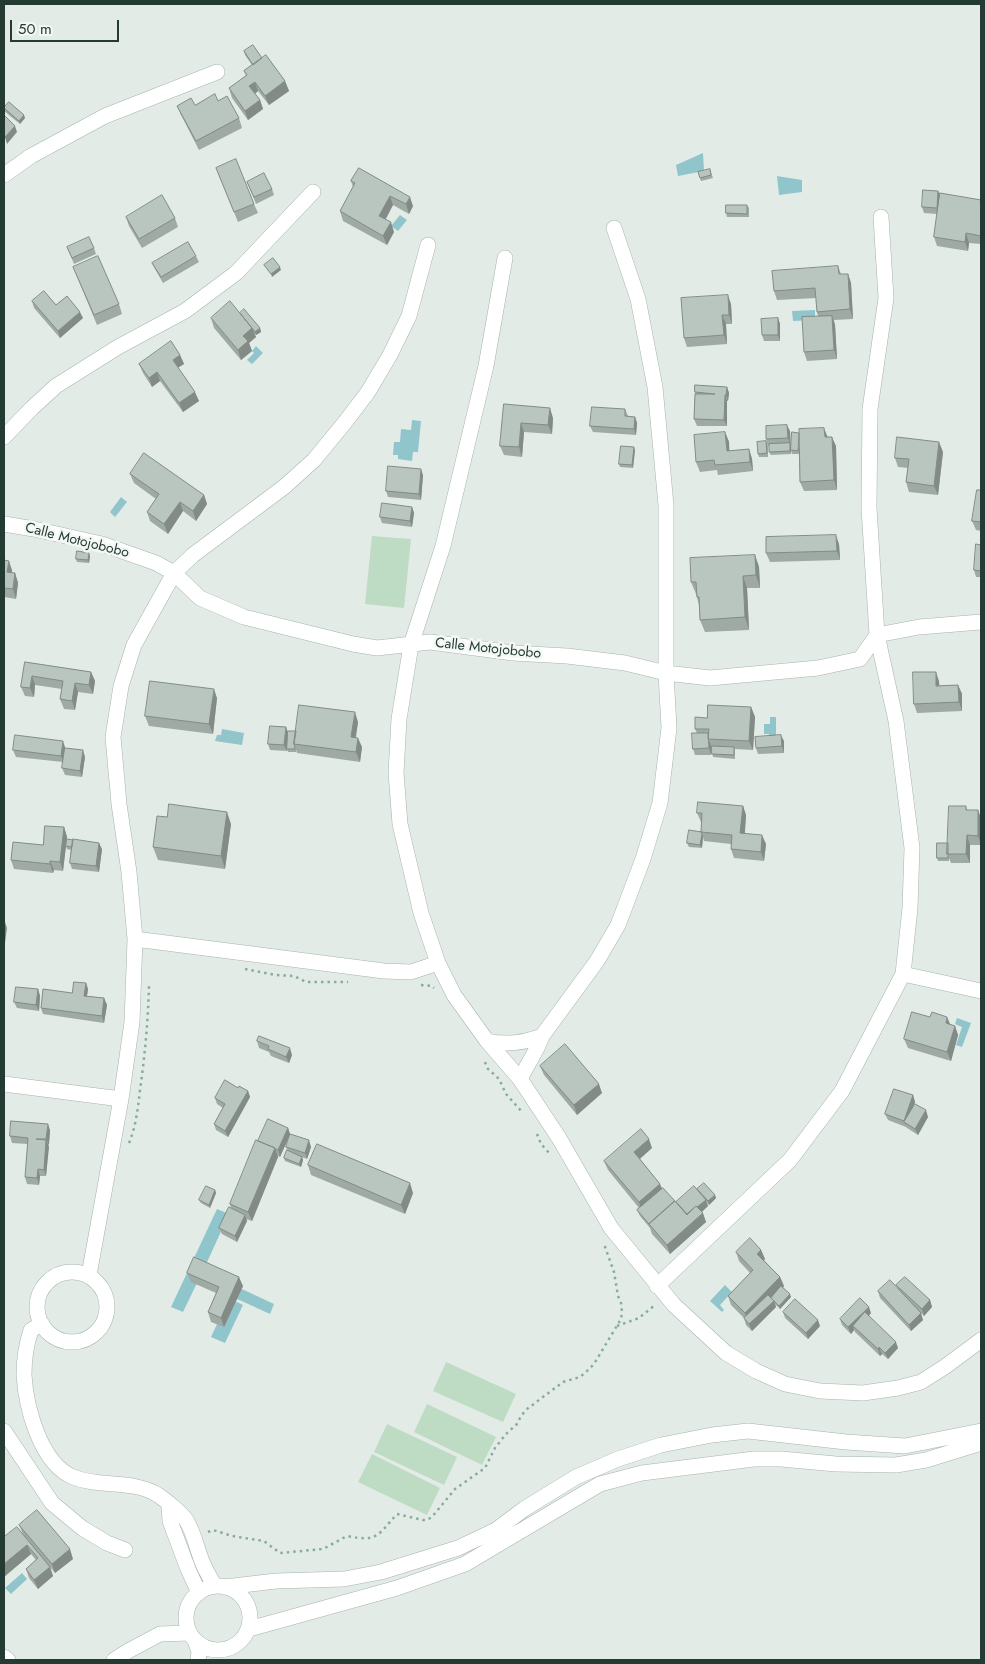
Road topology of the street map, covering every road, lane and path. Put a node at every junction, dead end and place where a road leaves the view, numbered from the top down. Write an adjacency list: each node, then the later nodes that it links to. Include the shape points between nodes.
1 (217, 72): 2 (street, via 105,116 31,156)
2 (4, 175)
3 (313, 192): 8 (street, via 236,272 185,311 118,347 56,386)
4 (881, 217): 12 (street, via 886,298 870,408 869,508)
5 (614, 228): 14 (street, via 638,299 655,387 666,505)
6 (428, 245): 10 (street, via 409,316 368,392 346,421 314,460 284,487)
7 (505, 258): 13 (street, via 486,366 445,537)
8 (4, 437)
9 (4, 524): 10 (street, Calle Motojobobo, via 102,544 156,563)
10 (174, 573): 13 (street, Calle Motojobobo, via 200,598 244,617 353,644 377,648); 15 (street, via 134,645 121,686 114,737)
11 (981, 622): 12 (street, via 919,627)
12 (877, 635): 14 (street, Calle Motojobobo, via 860,659 818,668 710,678); 18 (street, via 896,721 912,848)
13 (411, 645): 14 (street, Calle Motojobobo, via 430,642 513,653 567,656 625,663); 16 (street, via 399,719 396,773 400,824 421,913)
14 (666, 673): 24 (street, via 669,728 660,803 643,859 618,925)
15 (135, 939): 16 (street, via 384,971 411,972); 29 (street, via 132,1022)
16 (438, 963): 25 (street, via 454,995)
17 (240, 968): 20 (path, via 294,976 306,982)
18 (903, 974): 23 (street); 36 (street, via 842,1091 790,1160)
19 (150, 978): 32 (path, via 143,1066 134,1131)
20 (354, 982)
21 (414, 984): 22 (path)
22 (435, 989)
23 (981, 991)
24 (542, 1036): 25 (street, via 512,1044); 27 (street)
25 (487, 1041): 27 (street)
26 (484, 1061): 30 (path, via 506,1094)
27 (520, 1080): 36 (street, via 559,1138 611,1228)
28 (4, 1084): 29 (street)
29 (121, 1099): 35 (street)
30 (528, 1118)
31 (536, 1131): 33 (path, via 541,1144)
32 (128, 1146)
33 (555, 1159)
34 (603, 1240): 38 (path, via 621,1302 621,1319)
35 (88, 1275): 37 (street, via 75,1271 62,1273 50,1280 41,1290 37,1304); 37 (street, via 100,1284 108,1310 104,1323 95,1334 83,1341 69,1342 56,1338)
36 (662, 1291): 38 (path, via 639,1318); 39 (street, via 726,1353 786,1384 820,1391 862,1393 921,1382)
37 (42, 1324): 43 (street, via 31,1330 24,1374 34,1424)
38 (616, 1326): 46 (path, via 594,1364 580,1377 563,1382 527,1408 495,1448 485,1468 455,1489 427,1520 397,1514 373,1538 347,1536 328,1548 309,1552 280,1553 264,1541 213,1530)
39 (981, 1340)
40 (4, 1431): 44 (street)
41 (981, 1431): 48 (street, via 905,1446 748,1431 670,1443 618,1459 576,1477 496,1530 458,1548 381,1572 344,1578)
42 (981, 1443): 50 (street, via 926,1460 896,1465 754,1459 642,1473 600,1484 466,1564 397,1588)
43 (45, 1451): 44 (street); 45 (street, via 57,1466 72,1476 142,1488 158,1495)
44 (25, 1462): 47 (street, via 52,1504 82,1528)
45 (169, 1505): 46 (street, via 186,1519); 49 (street, via 170,1521)
46 (193, 1537): 48 (street, via 203,1565)
47 (125, 1550)
48 (220, 1586): 49 (street); 50 (street, via 235,1591 243,1598 249,1608)
49 (199, 1593): 51 (street, via 192,1599 186,1615)
50 (249, 1629): 52 (street)
51 (192, 1636): 52 (street, via 201,1646 212,1650 224,1650); 55 (street, via 160,1634); 56 (street, via 199,1652)
52 (239, 1643): 57 (street)
53 (4, 1657): 54 (street)
54 (8, 1660)
55 (114, 1660)
56 (198, 1660)
57 (224, 1660)

